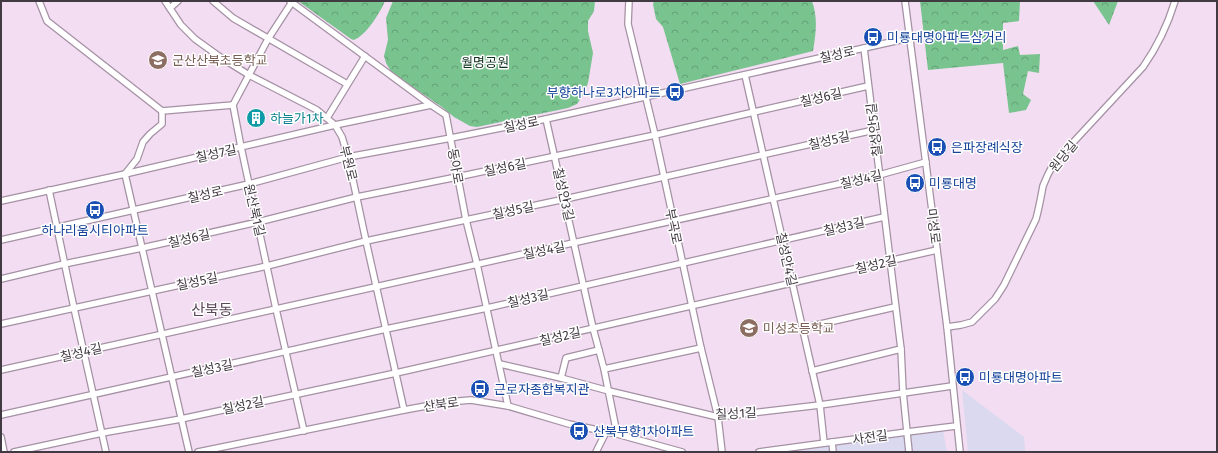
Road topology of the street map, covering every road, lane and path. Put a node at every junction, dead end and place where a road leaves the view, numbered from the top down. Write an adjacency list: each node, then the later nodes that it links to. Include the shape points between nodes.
1 (39, 1): 21 (street, via 47,21)
2 (165, 1): 9 (street, 부원로)
3 (178, 1): 9 (street)
4 (214, 1): 11 (street, via 233,18)
5 (629, 1): 18 (street, 부곡로, via 628,24)
6 (905, 1): 10 (street, 미성로)
7 (1175, 1): 72 (street, 원당길, via 1143,67 1054,163 1043,186 1036,218 995,299 972,322)
8 (291, 2): 11 (street); 13 (street, 동아로)
9 (170, 8): 14 (street, 부원로, via 181,25 196,39)
10 (909, 38): 12 (street, 칠성로); 33 (street, 미성로)
11 (268, 39): 14 (street); 16 (street)
12 (864, 48): 15 (street, 칠성로); 17 (street, 칠성안5길)
13 (365, 56): 16 (street); 20 (street, 동아로)
14 (249, 75): 19 (street); 23 (street, 부원로, via 317,110)
15 (745, 75): 18 (street, 칠성로); 22 (street, 칠성안4길)
16 (347, 84): 23 (street)
17 (868, 86): 22 (street, 칠성6길); 26 (street, 칠성안5길)
18 (645, 97): 24 (street, 칠성로); 27 (street, 부곡로)
19 (233, 105): 21 (street); 29 (street, 원산북1길)
20 (431, 105): 25 (street, 칠성7길); 28 (street, 동아로, via 446,115)
21 (162, 112): 34 (street, via 162,124 143,142 136,159)
22 (754, 112): 27 (street, 칠성6길); 30 (street, 칠성안4길)
23 (327, 118): 25 (street, 부원로)
24 (546, 118): 28 (street, 칠성로); 31 (street, 칠성안3길)
25 (335, 124): 29 (street, 칠성7길); 32 (street, 부원로)
26 (874, 130): 30 (street, 칠성5길); 35 (street, 칠성안5길)
27 (655, 135): 31 (street, 칠성6길); 36 (street, 부곡로)
28 (451, 138): 32 (street, 칠성로); 37 (street, 동아로)
29 (241, 147): 34 (street, 칠성7길); 38 (street, 원산북1길)
30 (763, 155): 36 (street, 칠성5길); 41 (street, 칠성안4길)
31 (555, 156): 37 (street, 칠성6길); 42 (street, 칠성안3길)
32 (348, 157): 38 (street, 칠성로); 40 (street, 부원로)
33 (926, 162): 35 (street, 칠성4길); 55 (street, 미성로)
34 (125, 174): 39 (street, 칠성7길); 44 (street)
35 (879, 175): 41 (street, 칠성4길); 45 (street, 칠성안5길)
36 (664, 176): 42 (street, 칠성5길); 47 (street, 부곡로)
37 (457, 177): 40 (street, 칠성6길); 46 (street, 동아로)
38 (249, 184): 44 (street, 칠성로); 48 (street, 원산북1길)
39 (50, 190): 43 (street, 칠성7길); 49 (street)
40 (357, 197): 48 (street, 칠성6길); 52 (street, 부원로)
41 (773, 198): 47 (street, 칠성4길); 51 (street, 칠성안4길)
42 (565, 199): 46 (street, 칠성5길); 53 (street, 칠성안3길)
43 (1, 201)
44 (133, 211): 49 (street, 칠성로); 54 (street)
45 (884, 217): 51 (street, 칠성3길); 56 (street, 칠성안5길)
46 (466, 220): 52 (street, 칠성5길); 59 (street, 동아로)
47 (673, 220): 53 (street, 칠성4길); 57 (street, 부곡로)
48 (258, 222): 54 (street, 칠성6길); 60 (street, 원산북1길)
49 (57, 228): 50 (street, 칠성로); 58 (street)
50 (1, 240)
51 (783, 240): 57 (street, 칠성3길); 62 (street, 칠성안4길)
52 (366, 241): 60 (street, 칠성5길); 64 (street, 부원로)
53 (574, 243): 59 (street, 칠성4길); 63 (street, 칠성안3길)
54 (142, 248): 58 (street, 칠성6길); 65 (street)
55 (938, 250): 56 (street, 칠성2길); 72 (street, 미성로)
56 (890, 261): 62 (street, 칠성2길); 67 (street, 칠성안5길)
57 (682, 263): 63 (street, 칠성3길); 66 (street, 부곡로)
58 (64, 264): 61 (street, 칠성6길); 68 (street)
59 (477, 264): 64 (street, 칠성4길); 69 (street, 동아로)
60 (267, 266): 65 (street, 칠성5길); 70 (street, 원산북1길)
61 (1, 278)
62 (792, 283): 66 (street, 칠성2길); 74 (street, 칠성안4길)
63 (584, 285): 69 (street, 칠성3길); 73 (street, 칠성안3길)
64 (376, 286): 70 (street, 칠성4길); 75 (street, 부원로)
65 (152, 291): 68 (street, 칠성5길); 76 (street)
66 (691, 306): 73 (street, 칠성2길); 77 (street, 부곡로)
67 (895, 307): 74 (street); 78 (street, 칠성안5길)
68 (74, 308): 71 (street, 칠성5길); 81 (street)
69 (486, 308): 75 (street, 칠성3길); 79 (street, 동아로)
70 (276, 309): 76 (street, 칠성4길); 82 (street, 원산북1길)
71 (1, 324)
72 (947, 327): 90 (street, 미성로)
73 (593, 328): 79 (street, 칠성2길); 80 (street, 칠성안3길)
74 (803, 328): 86 (street, 칠성안4길)
75 (386, 329): 82 (street, 칠성3길); 87 (street, 부원로)
76 (162, 333): 81 (street, 칠성4길); 88 (street)
77 (701, 348): 84 (street); 99 (street, 부곡로)
78 (901, 349): 86 (street); 92 (street, 칠성안5길)
79 (496, 350): 83 (street, 동아로); 87 (street, 칠성2길)
80 (599, 350): 84 (street, 칠성안3길); 89 (street, via 566,358)
81 (84, 352): 85 (street, 칠성4길); 93 (street)
82 (286, 352): 88 (street, 칠성3길); 94 (street, 원산북1길)
83 (500, 364): 89 (street, 칠성1길); 96 (street, 동아로)
84 (604, 369): 91 (street, 칠성안3길)
85 (1, 370)
86 (812, 370): 95 (street, 칠성안4길)
87 (396, 373): 94 (street, 칠성2길); 97 (street, 부원로)
88 (172, 377): 93 (street, 칠성3길); 100 (street)
89 (561, 378): 91 (street, 칠성1길)
90 (952, 386): 92 (street, 칠성1길); 101 (street, 미성로)
91 (609, 391): 99 (street, 칠성1길); 106 (street, 칠성안3길)
92 (903, 392): 95 (street, 칠성1길); 104 (street, 칠성안5길)
93 (93, 394): 98 (street, 칠성3길); 105 (street)
94 (295, 394): 100 (street, 칠성2길); 102 (street, 원산북1길)
95 (820, 405): 99 (street, 칠성1길); 109 (street, 칠성안4길)
96 (508, 406): 97 (street, 산북로, via 471,400); 103 (street, 산북로)
97 (404, 410): 102 (street, 산북로)
98 (1, 415)
99 (718, 417): 118 (street, 부곡로)
100 (181, 419): 105 (street, 칠성2길); 113 (street)
101 (956, 426): 104 (street, 사전길); 122 (street, 미성로)
102 (304, 431): 114 (street, 산북로)
103 (606, 432): 106 (street, 산북로); 115 (street)
104 (907, 432): 108 (street, 사전길); 121 (street, 칠성안5길)
105 (102, 433): 111 (street, 칠성2길); 112 (street)
106 (617, 434): 116 (street, 산북로)
107 (1, 437): 110 (street)
108 (832, 442): 109 (street, 사전길); 120 (street)
109 (824, 443): 119 (street, 사전길)
110 (4, 452)
111 (14, 452)
112 (106, 452)
113 (189, 452)
114 (198, 452)
115 (596, 452)
116 (682, 452)
117 (718, 452): 118 (street)
118 (723, 452)
119 (759, 452)
120 (833, 452)
121 (909, 452)
122 (960, 452)

